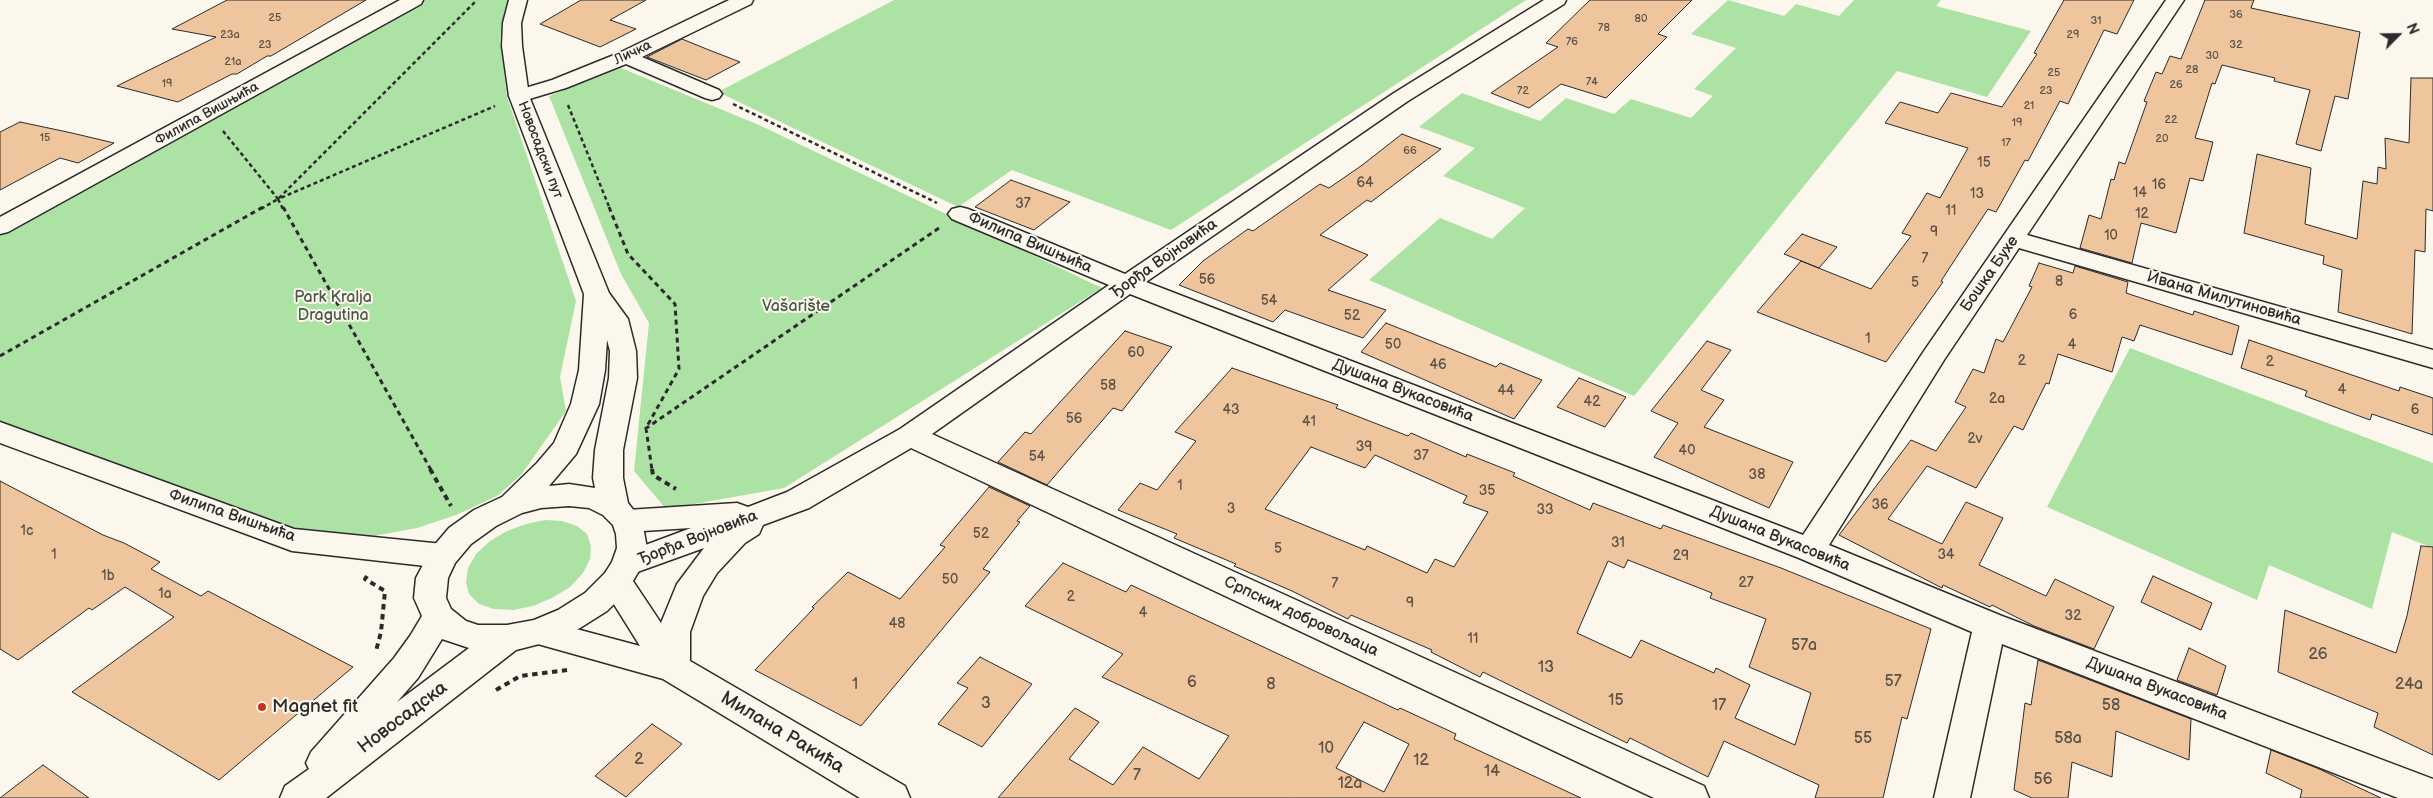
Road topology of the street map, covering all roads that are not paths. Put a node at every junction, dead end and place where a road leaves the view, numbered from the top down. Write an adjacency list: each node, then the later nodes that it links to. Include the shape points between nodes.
1 (414, 0): 10 (street, Филипа Вишњића)
2 (518, 0): 8 (street, Новосадски пут, via 512,23 512,46 514,79)
3 (744, 0): 6 (street, Личка)
4 (1557, 0): 12 (street, Ђорђа Војновића, via 1401,97)
5 (2175, 0): 11 (street, Бошка Бухе)
6 (626, 57): 7 (street); 8 (street, Личка)
7 (712, 94)
8 (519, 96): 13 (street, Новосадски пут)
9 (960, 214): 12 (street, Филипа Вишњића)
10 (0, 227)
11 (2014, 239): 14 (street, Ивана Милутиновића); 20 (street, Бошка Бухе, via 1933,357)
12 (1127, 284): 16 (street, Ђорђа Војновића); 20 (street, Душана Вукасовића)
13 (597, 294): 17 (street, Новосадски пут, via 592,370 585,404 566,447); 19 (street, Новосадски пут, via 615,319 623,351 623,378 609,450 608,478)
14 (2433, 359)
15 (0, 432): 21 (street, Филипа Вишњића, via 292,540)
16 (910, 436): 18 (street, Ђорђа Војновића, via 798,500); 30 (street, Српских добровољаца)
17 (512, 505): 19 (street, Новосадски пут, via 541,497 569,495 594,498); 21 (street, Новосадски пут, via 485,518 460,536)
18 (768, 511): 19 (street, Ђорђа Војновића); 22 (street, Ђорђа Војновића); 26 (street, via 728,541 706,565 688,593 674,632)
19 (620, 514): 22 (street, Новосадски пут, via 631,534 632,548)
20 (1810, 550): 24 (street, Душана Вукасовића)
21 (443, 556): 23 (street, Новосадски пут, via 432,578 430,598)
22 (621, 573): 25 (street, via 596,602 582,611 569,619); 26 (street, Милана Ракића)
23 (438, 617): 25 (street, via 454,630 478,638); 28 (street, Новосадска, via 406,668)
24 (1990, 625): 27 (street, Душана Вукасовића); 31 (street)
25 (523, 635): 26 (street, Милана Ракића, via 595,647); 28 (street, Новосадска)
26 (673, 668): 29 (street, Милана Ракића)
27 (2433, 795)
28 (296, 798)
29 (892, 798)
30 (1691, 798)
31 (1952, 798)

